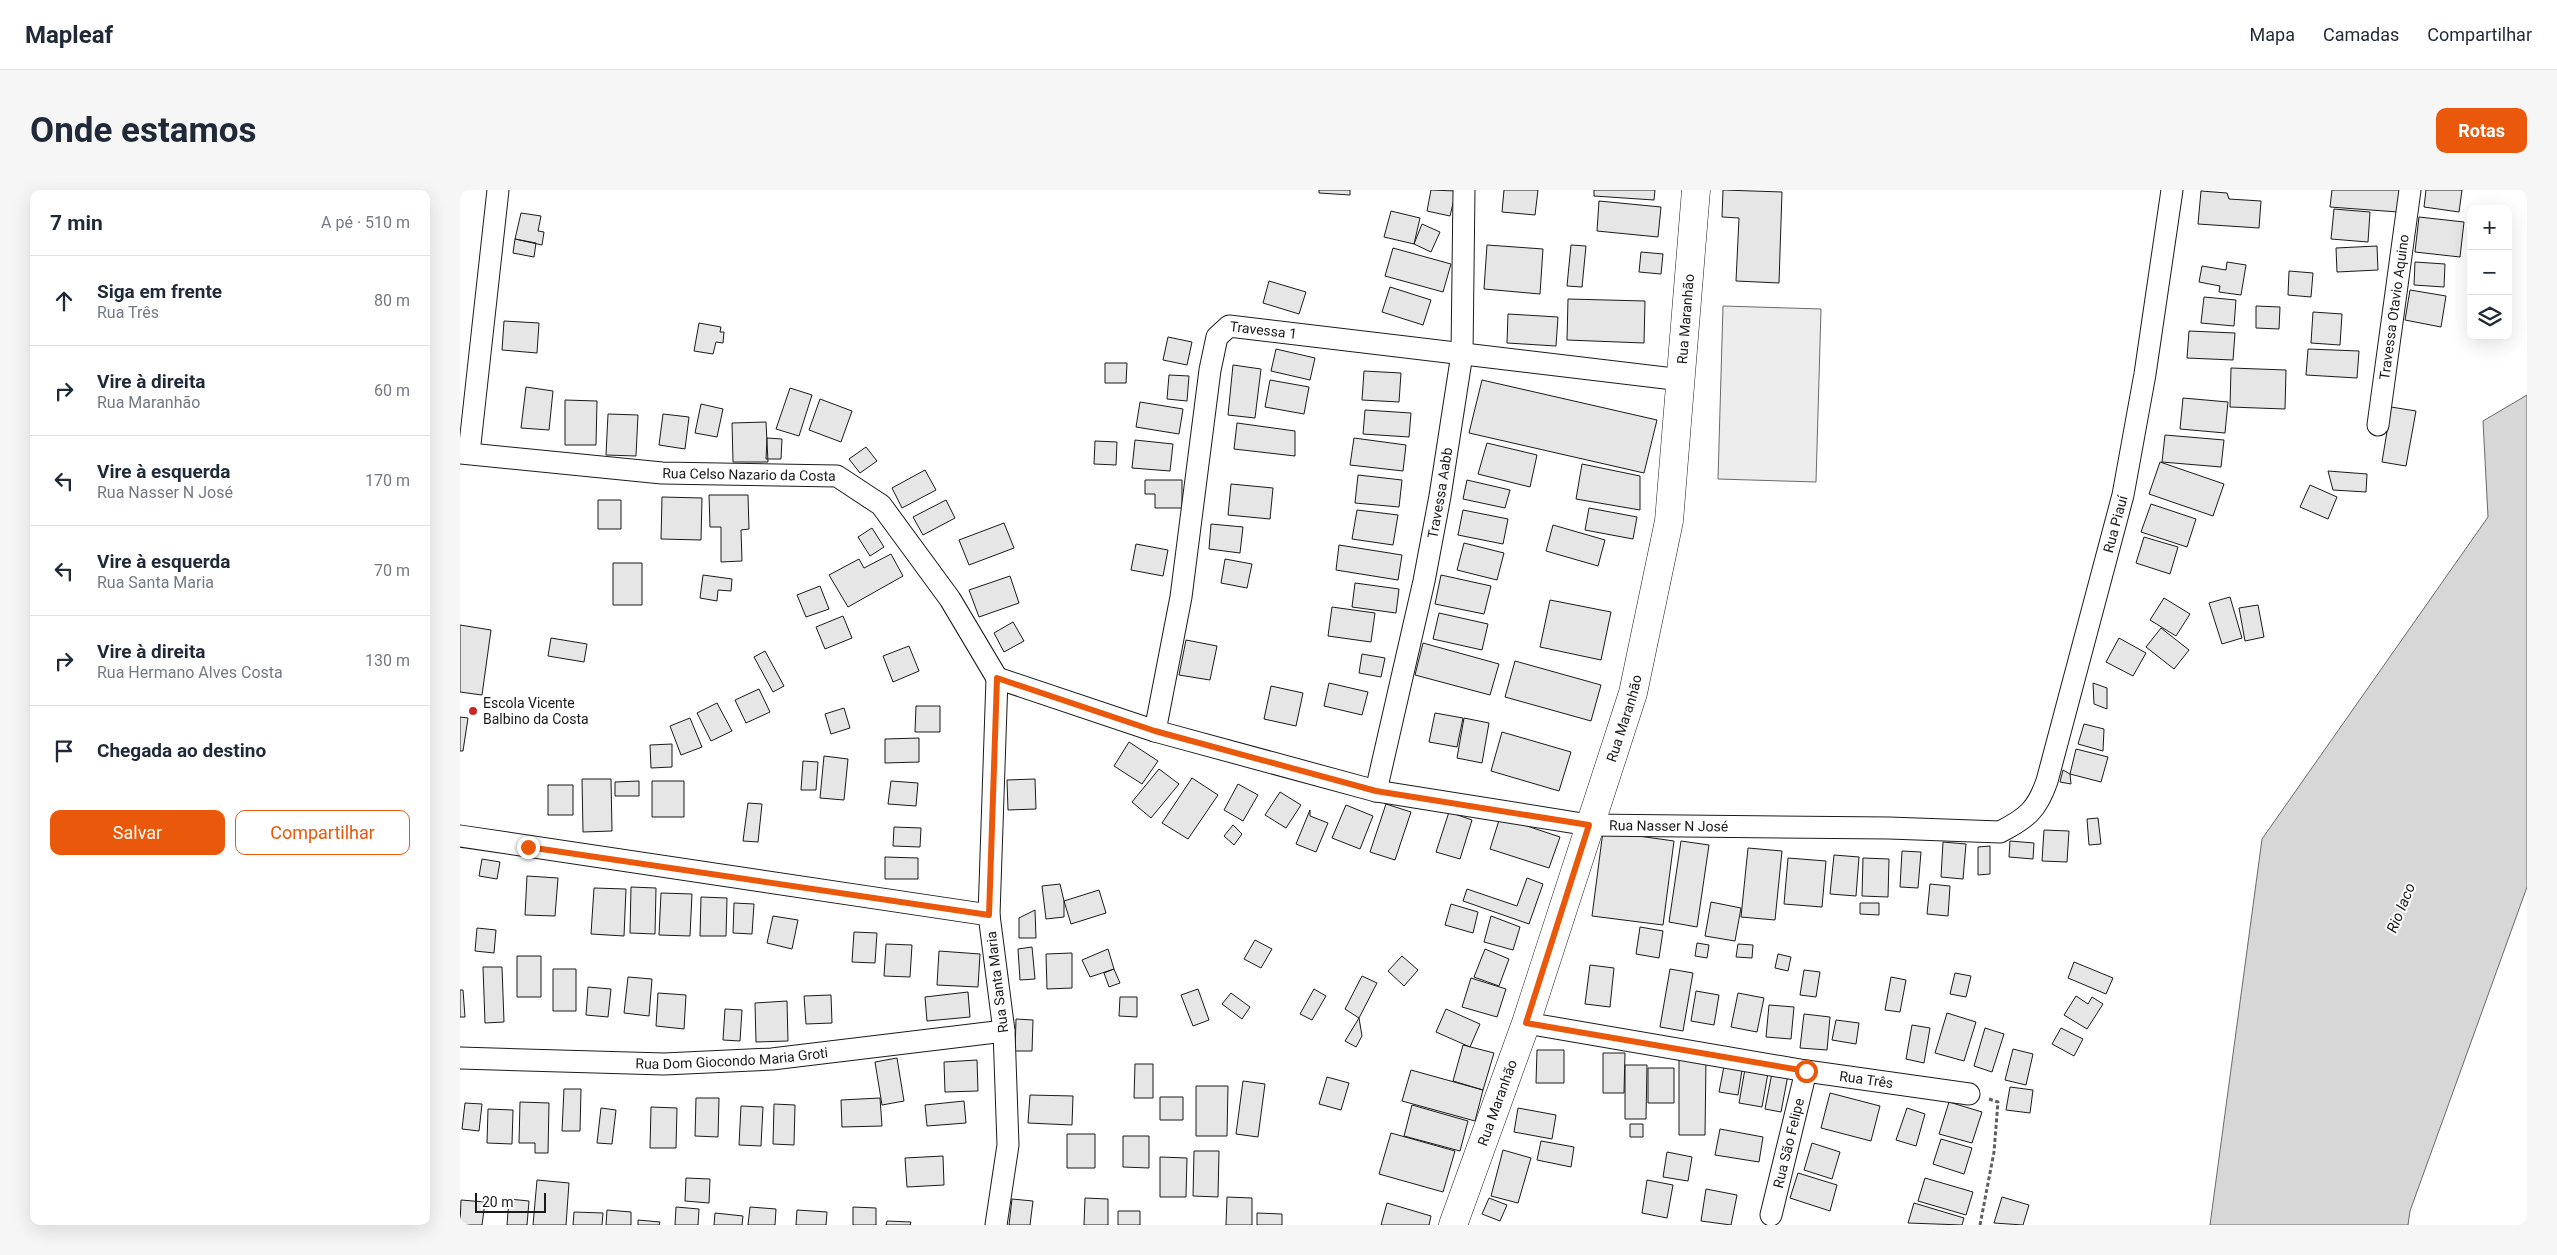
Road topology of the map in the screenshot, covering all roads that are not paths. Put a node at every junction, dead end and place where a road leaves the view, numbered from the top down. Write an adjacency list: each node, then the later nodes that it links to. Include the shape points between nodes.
1 (498, 190): 9 (street)
2 (1464, 190): 6 (street, Travessa Aabb)
3 (1696, 190): 7 (street, Rua Maranhão)
4 (2172, 190): 14 (street, Rua Piauí, via 2145,374 2123,495 2047,781 2040,802 2017,824)
5 (2410, 190): 8 (street, Travessa Otavio Aquino)
6 (1462, 354): 7 (street, Travessa 1); 11 (street, Travessa 1, via 1229,326 1216,337 1181,597); 12 (street, Travessa Aabb, via 1426,572)
7 (1682, 380): 13 (street, Rua Maranhão, via 1669,521 1650,617 1633,693)
8 (2378, 425)
9 (465, 453): 10 (street, Rua Celso Nazario da Costa, via 662,473 837,476 881,505 950,599)
10 (997, 678): 11 (street, Rua Nasser N José); 16 (street, Rua Santa Maria)
11 (1155, 731): 12 (street, Rua Nasser N José)
12 (1376, 791): 13 (street, Rua Nasser N José)
13 (1589, 825): 14 (street, Rua Nasser N José); 17 (street, Rua Maranhão)
14 (2000, 832)
15 (460, 836): 16 (street)
16 (989, 915): 18 (street, Rua Santa Maria)
17 (1526, 1023): 20 (street, Rua Três); 24 (street, Rua Maranhão)
18 (1004, 1032): 19 (street, Rua Dom Giocondo Maria Groti, via 772,1059 664,1064); 23 (street, Rua Santa Maria, via 1008,1145)
19 (460, 1058)
20 (1806, 1071): 21 (street, Rua Três); 22 (street, Rua São Felipe)
21 (1969, 1094)
22 (1771, 1215)
23 (996, 1225)
24 (1453, 1225)

